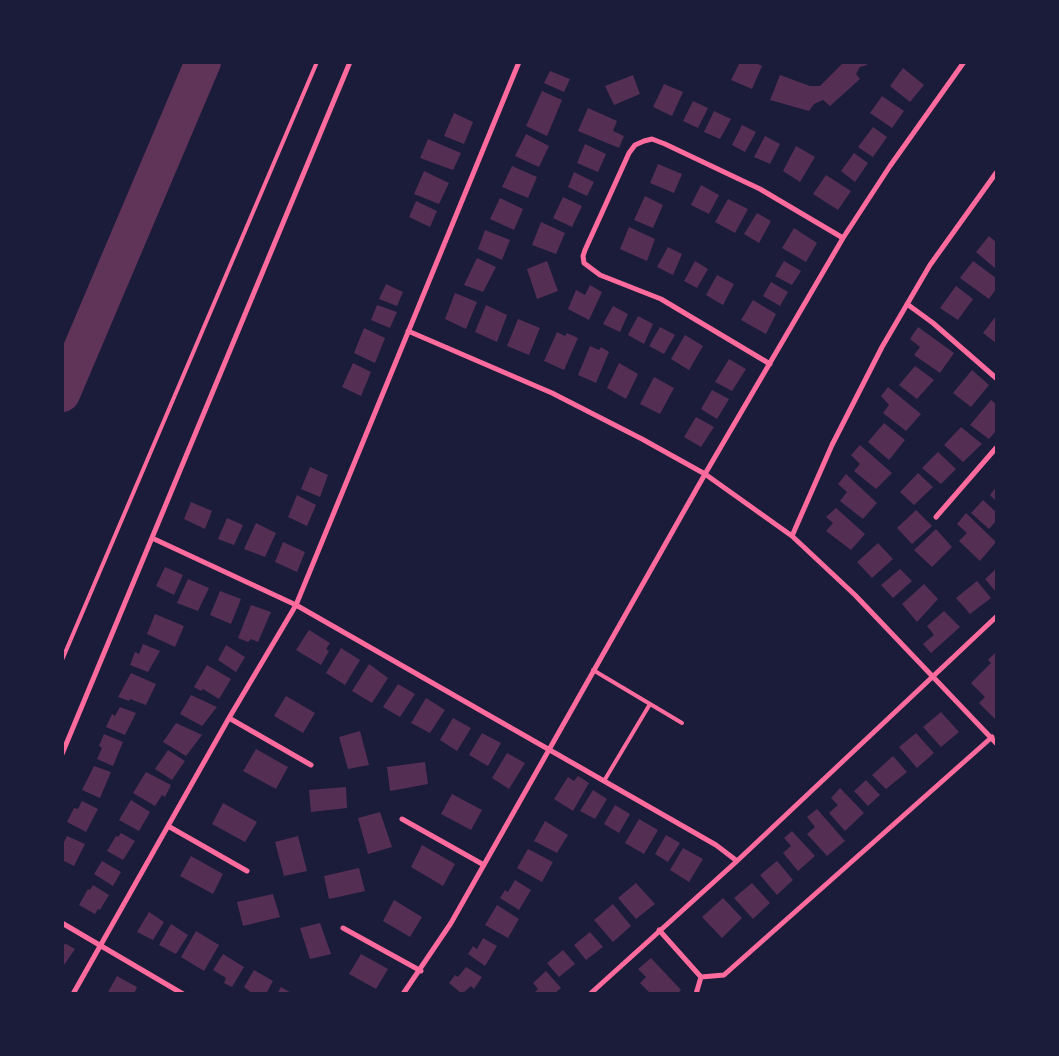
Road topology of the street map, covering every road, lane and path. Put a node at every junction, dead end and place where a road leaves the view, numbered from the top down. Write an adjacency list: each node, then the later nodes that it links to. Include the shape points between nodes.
1 (317, 62): 18 (lane)
2 (350, 62): 15 (street)
3 (519, 62): 8 (street)
4 (964, 62): 6 (street)
5 (996, 173): 7 (street)
6 (843, 238): 9 (street); 9 (street, via 760,189 665,144 652,139 644,141 629,153 585,250 584,263 600,275 661,299)
7 (906, 304): 10 (street); 14 (street, via 850,407)
8 (408, 331): 12 (street, via 552,393); 16 (street)
9 (770, 364): 12 (street)
10 (996, 378)
11 (996, 448): 13 (street)
12 (705, 474): 14 (street); 19 (street)
13 (936, 517)
14 (792, 536): 20 (street)
15 (152, 538): 16 (street); 27 (street)
16 (296, 605): 22 (street); 26 (street)
17 (996, 617): 20 (street)
18 (62, 660)
19 (593, 670): 21 (lane); 26 (street)
20 (933, 675): 24 (street); 32 (street)
21 (650, 704): 23 (lane); 29 (lane)
22 (229, 718): 28 (street); 31 (street)
23 (682, 723)
24 (992, 737): 25 (street); 40 (street, via 724,975)
25 (996, 742)
26 (548, 749): 29 (street); 33 (street)
27 (62, 754)
28 (311, 765)
29 (604, 781): 32 (street, via 716,844)
30 (402, 819): 33 (street)
31 (168, 826): 34 (street); 38 (street)
32 (737, 861): 37 (street)
33 (484, 865): 39 (street)
34 (247, 871)
35 (62, 923): 38 (street)
36 (343, 928): 39 (street)
37 (660, 930): 40 (street); 44 (street)
38 (102, 946): 41 (street); 42 (street)
39 (421, 971): 43 (street)
40 (701, 976): 45 (street)
41 (73, 994)
42 (183, 994)
43 (403, 994)
44 (590, 994)
45 (696, 994)

